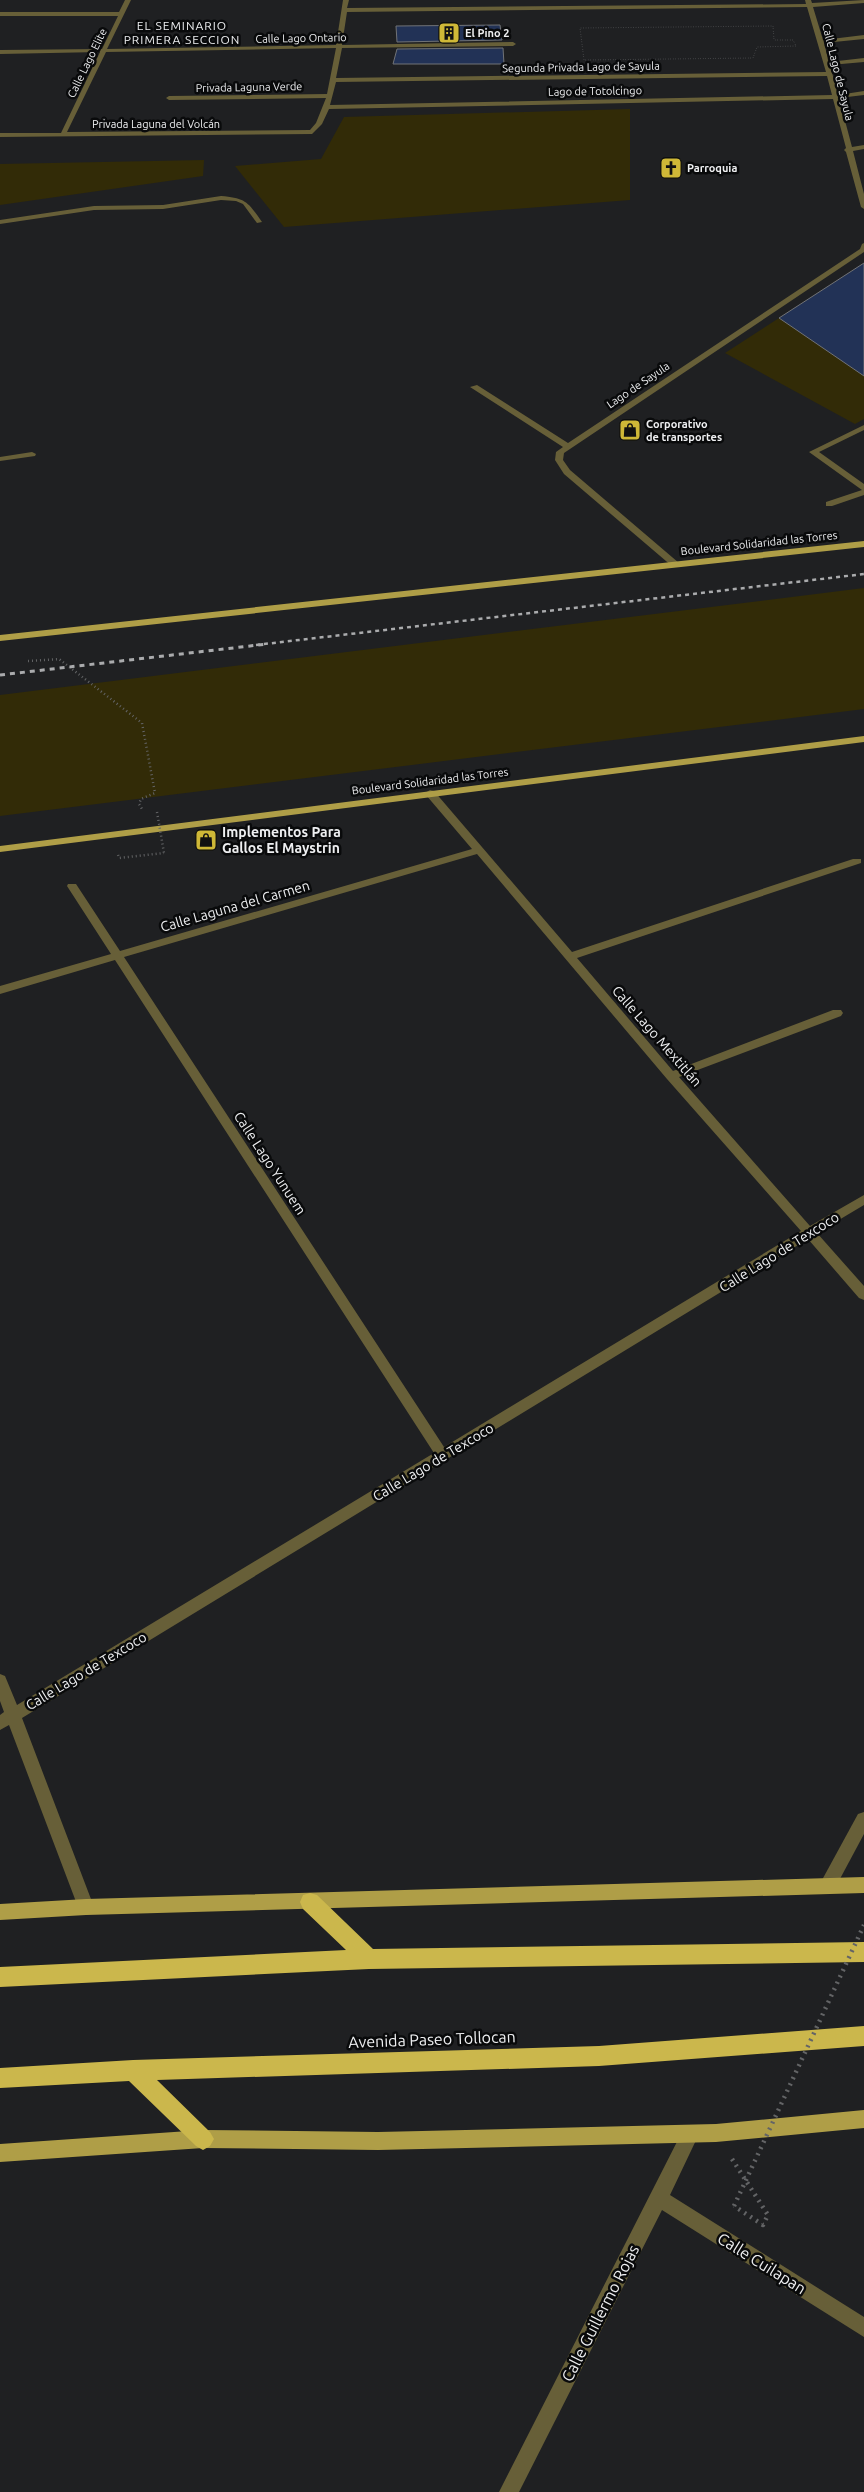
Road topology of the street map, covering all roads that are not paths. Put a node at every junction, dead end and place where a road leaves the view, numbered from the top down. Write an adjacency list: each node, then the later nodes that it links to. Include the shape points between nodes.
1 (128, 0): 8 (street, Calle Lago Elite)
2 (346, 0): 6 (street)
3 (864, 1): 4 (street)
4 (809, 2): 5 (street); 10 (street, Calle Lago de Sayula)
5 (569, 3): 6 (street)
6 (344, 10): 12 (street)
7 (0, 14): 8 (street)
8 (122, 14): 13 (street, Calle Lago Elite)
9 (864, 37): 10 (street)
10 (821, 42): 16 (street, Calle Lago de Sayula)
11 (513, 44): 12 (street, Calle Lago Ontario)
12 (339, 47): 13 (street, Calle Lago Ontario); 18 (street)
13 (105, 50): 14 (street, Calle Lago Ontario); 24 (street, Calle Lago Elite)
14 (0, 52)
15 (864, 60): 16 (street)
16 (826, 64): 17 (street, Calle Lago de Sayula)
17 (829, 74): 18 (street, Segunda Privada Lago de Sayula); 21 (street, Calle Lago de Sayula)
18 (333, 80): 20 (street)
19 (864, 93): 21 (street, Lago de Totolcingo)
20 (329, 96): 22 (street, Privada Laguna Verde); 23 (street)
21 (834, 97): 23 (street, Lago de Totolcingo); 27 (street, Calle Lago de Sayula)
22 (169, 98)
23 (327, 107): 24 (street, Privada Laguna del Volcán, via 312,132)
24 (63, 134): 25 (street, Privada Laguna del Volcán)
25 (0, 136)
26 (864, 147): 27 (street)
27 (848, 150): 28 (street, Calle Lago de Sayula)
28 (864, 207)
29 (0, 222): 30 (street, via 94,208 150,208 221,198 245,203)
30 (260, 222)
31 (864, 245): 32 (street, Lago de Sayula)
32 (864, 250): 35 (street, Lago de Sayula)
33 (474, 387): 35 (street)
34 (864, 427): 38 (street, via 813,452)
35 (567, 446): 42 (street, via 559,456 567,472)
36 (32, 454): 37 (street)
37 (0, 459)
38 (864, 488)
39 (864, 492): 40 (street)
40 (829, 504)
41 (864, 544): 42 (main road, Boulevard Solidaridad las Torres)
42 (676, 565): 43 (main road, Boulevard Solidaridad las Torres)
43 (0, 638)
44 (864, 739): 45 (main road, Boulevard Solidaridad las Torres)
45 (430, 793): 46 (main road, Boulevard Solidaridad las Torres); 47 (street, Calle Lago Mextitlán)
46 (0, 849)
47 (478, 851): 50 (street, Calle Laguna del Carmen); 51 (street, Calle Lago Mextitlán)
48 (857, 861): 51 (street)
49 (72, 886): 50 (street, Calle Lago Yunuem)
50 (117, 956): 52 (street, Calle Laguna del Carmen); 58 (street, Calle Lago Yunuem)
51 (569, 957): 54 (street, Calle Lago Mextitlán)
52 (0, 990)
53 (837, 1013): 54 (street)
54 (671, 1076): 56 (street, Calle Lago Mextitlán)
55 (864, 1198): 56 (street, Calle Lago de Texcoco)
56 (810, 1233): 57 (street, Calle Lago Mextitlán); 58 (street, Calle Lago de Texcoco)
57 (864, 1295)
58 (443, 1456): 60 (street, Calle Lago de Texcoco)
59 (0, 1681): 60 (street)
60 (7, 1719): 65 (street)
61 (864, 1819): 62 (street)
62 (828, 1885): 63 (main road); 64 (main road)
63 (864, 1885)
64 (310, 1902): 65 (main road); 68 (highway)
65 (86, 1907): 66 (main road)
66 (0, 1912)
67 (864, 1952): 68 (highway)
68 (369, 1959): 69 (highway)
69 (0, 1977)
70 (864, 2036): 71 (highway, Avenida Paseo Tollocan, via 599,2056)
71 (133, 2070): 72 (highway, Avenida Paseo Tollocan); 75 (highway)
72 (0, 2078)
73 (864, 2119): 74 (main road)
74 (690, 2134): 75 (main road, via 378,2140); 77 (street, Calle Guillermo Rojas)
75 (202, 2139): 76 (main road)
76 (0, 2153)
77 (660, 2198): 78 (street, Calle Cuilapan); 79 (street, Calle Guillermo Rojas)
78 (864, 2328)
79 (509, 2492)

